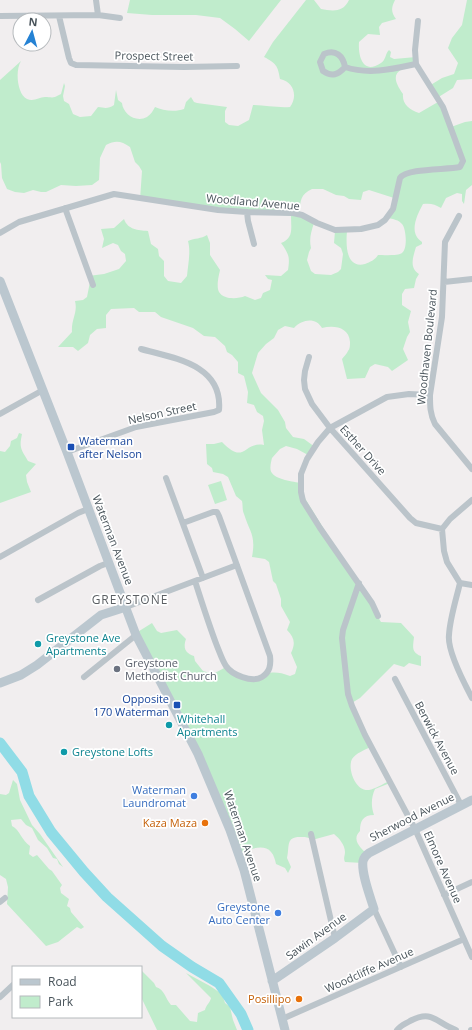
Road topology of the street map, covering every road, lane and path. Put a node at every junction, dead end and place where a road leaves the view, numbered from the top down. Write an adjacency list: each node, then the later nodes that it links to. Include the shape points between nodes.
1 (96, 0): 2 (street)
2 (98, 15): 4 (street); 5 (street)
3 (0, 16): 4 (street)
4 (59, 16): 8 (street, Prospect Street, via 71,64)
5 (120, 18)
6 (418, 21): 7 (street, Woodland Avenue)
7 (416, 64): 9 (street, via 381,71); 11 (street, Woodland Avenue, via 447,118 462,156 460,167 412,171 402,175 390,214 382,223 369,228 335,230 293,213)
8 (237, 66)
9 (345, 67)
10 (66, 208): 11 (street, Woodland Avenue, via 114,194 193,207); 13 (street, Woodland Avenue, via 19,222); 18 (street)
11 (247, 212): 14 (street)
12 (458, 216): 17 (street, Woodhaven Boulevard, via 445,242)
13 (0, 233)
14 (254, 244)
15 (472, 279): 17 (street)
16 (0, 281): 21 (main road, Waterman Avenue)
17 (444, 282): 22 (street, Woodhaven Boulevard, via 442,317)
18 (92, 285)
19 (141, 349): 25 (street, Nelson Street, via 200,368 218,392 217,411 136,427)
20 (309, 357): 24 (street, Esther Drive, via 305,371 305,390)
21 (43, 390): 23 (street); 25 (main road, Waterman Avenue)
22 (430, 394): 24 (street, via 387,397); 26 (street, Woodhaven Boulevard, via 430,407 435,424)
23 (0, 414)
24 (330, 428): 31 (street, Esther Drive, via 410,518 416,523); 37 (street, via 307,459 301,474 301,492 303,501 320,528)
25 (67, 452): 29 (main road, Waterman Avenue)
26 (472, 469)
27 (166, 478): 30 (street)
28 (472, 500): 31 (street)
29 (88, 509): 32 (street); 33 (main road, Waterman Avenue)
30 (183, 523): 34 (street, via 217,512); 35 (street)
31 (442, 529): 38 (street, via 447,562)
32 (0, 557)
33 (108, 563): 40 (street); 41 (main road, Waterman Avenue)
34 (237, 565): 35 (street); 36 (street, via 270,656 271,665 268,672 258,679 235,674 226,667)
35 (203, 578): 36 (street)
36 (195, 581): 41 (street)
37 (359, 583): 42 (street); 50 (street, Elmore Avenue, via 342,638 348,694 365,735)
38 (460, 583): 39 (street); 47 (street, via 448,635 449,644)
39 (472, 586)
40 (38, 600)
41 (126, 607): 43 (main road, Waterman Avenue); 46 (main road, via 101,615 36,665 21,675)
42 (378, 616)
43 (136, 636): 44 (street); 59 (main road, Waterman Avenue, via 198,754 230,830 244,870)
44 (84, 676)
45 (395, 679): 49 (street, Berwick Avenue)
46 (0, 683)
47 (472, 698)
48 (472, 800): 49 (main road, Sherwood Avenue)
49 (461, 805): 50 (main road, Sherwood Avenue)
50 (415, 829): 53 (street, Elmore Avenue); 54 (main road, Sherwood Avenue, via 364,857 364,875)
51 (311, 834): 55 (street)
52 (472, 882): 53 (street)
53 (444, 895): 56 (street, Elmore Avenue)
54 (374, 909): 55 (main road, Sawin Avenue); 58 (street)
55 (335, 938): 59 (main road, Sawin Avenue)
56 (464, 939): 57 (street, Elmore Avenue); 58 (street, Woodcliffe Avenue)
57 (472, 957)
58 (401, 967): 62 (street, Woodcliffe Avenue)
59 (272, 981): 62 (main road, Waterman Avenue)
60 (12, 986): 61 (street)
61 (0, 997)
62 (282, 1020): 63 (main road, Waterman Avenue)
63 (285, 1030)
64 (397, 1030): 65 (street, via 417,1017 425,1016)
65 (456, 1030)

